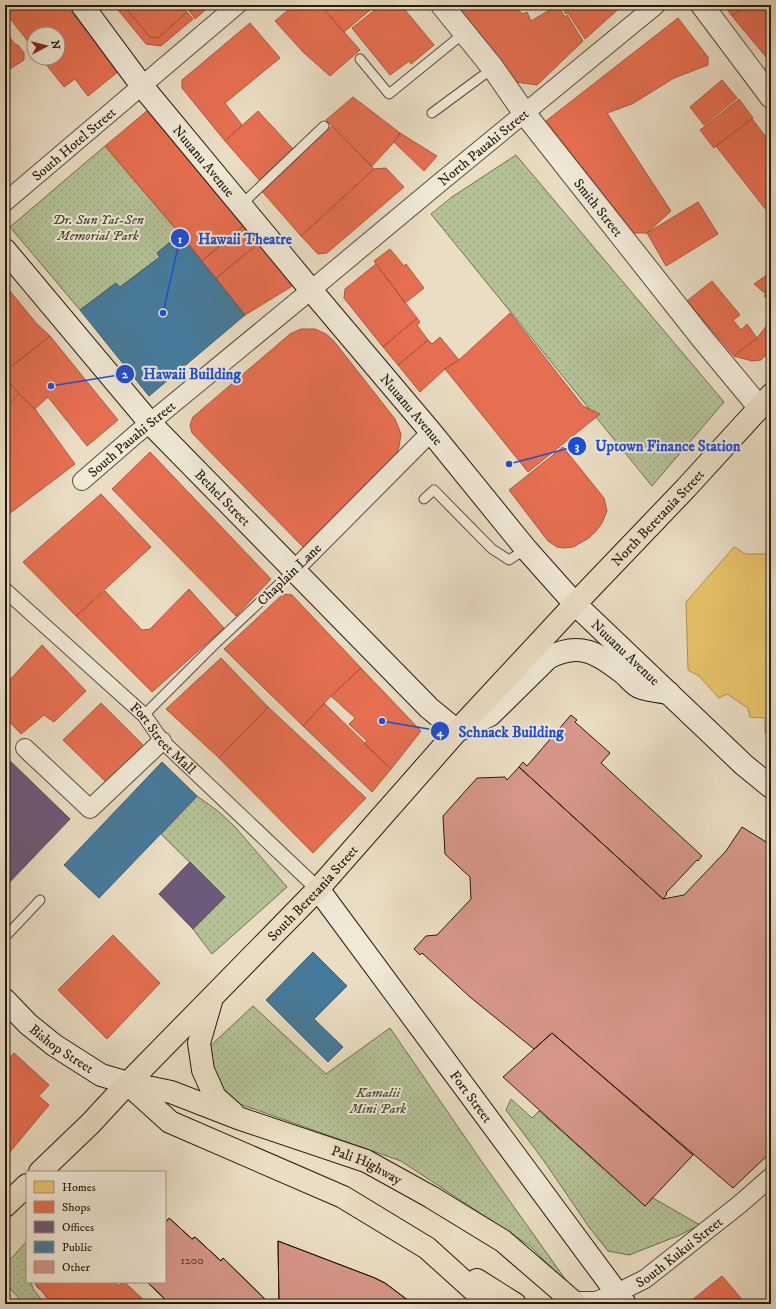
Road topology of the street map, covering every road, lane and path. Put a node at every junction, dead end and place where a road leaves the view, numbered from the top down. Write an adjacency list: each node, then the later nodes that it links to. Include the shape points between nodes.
1 (82, 5): 9 (main road, Nuuanu Avenue)
2 (238, 5): 9 (street, South Hotel Street)
3 (442, 5): 6 (main road, Smith Street)
4 (656, 5): 12 (street, North Pauahi Street)
5 (702, 5): 10 (main road)
6 (464, 33): 7 (lane, via 389,94); 8 (main road, Smith Street)
7 (360, 59)
8 (493, 68): 11 (lane); 12 (main road, Smith Street)
9 (142, 86): 14 (street, South Hotel Street); 15 (main road, Nuuanu Avenue)
10 (771, 97)
11 (432, 113)
12 (524, 114): 17 (street, North Pauahi Street); 18 (main road, Smith Street, via 701,337)
13 (324, 126): 15 (lane)
14 (5, 202)
15 (241, 205): 17 (main road, Nuuanu Avenue)
16 (5, 250): 19 (main road, Bethel Street)
17 (311, 290): 19 (street, South Pauahi Street); 20 (main road, Nuuanu Avenue)
18 (765, 401): 26 (main road, North Beretania Street)
19 (150, 423): 21 (street, South Pauahi Street); 24 (main road, Bethel Street)
20 (431, 432): 23 (main road, Nuuanu Avenue); 24 (street, Chaplain Lane)
21 (82, 481)
22 (424, 499): 23 (lane, via 434,490 492,549 509,560)
23 (526, 549): 26 (main road, Nuuanu Avenue)
24 (294, 570): 28 (lane, Chaplain Lane); 29 (main road, Bethel Street, via 429,708)
25 (5, 590): 28 (street, Fort Street Mall)
26 (575, 604): 27 (main road, Nuuanu Avenue); 29 (main road, South Beretania Street)
27 (669, 693): 29 (main road, via 639,687 606,660 591,652 565,651 548,658 490,715); 32 (main road, Nuuanu Avenue, via 744,765)
28 (144, 715): 30 (street, Fort Street Mall)
29 (457, 731): 33 (main road, South Beretania Street)
30 (162, 741): 31 (street, via 90,809); 33 (street, Fort Street Mall)
31 (25, 748)
32 (771, 787)
33 (318, 889): 36 (main road, South Beretania Street); 45 (main road, Fort Street)
34 (40, 900): 35 (lane)
35 (5, 937)
36 (212, 997): 38 (main road, South Beretania Street); 39 (main road, via 200,1044 203,1070 215,1097)
37 (5, 1000): 38 (main road, Bishop Street, via 28,1024 54,1045 101,1075)
38 (128, 1083): 39 (main road, Pali Highway, via 171,1092); 40 (main road, South Beretania Street); 44 (main road, via 170,1122 343,1197)
39 (238, 1118): 46 (main road, Pali Highway, via 366,1161 432,1197 503,1241)
40 (41, 1171)
41 (771, 1177): 45 (street, South Kukui Street)
42 (26, 1186): 43 (main road)
43 (5, 1206)
44 (427, 1248): 47 (main road); 48 (main road)
45 (621, 1298): 46 (street, South Kukui Street)
46 (575, 1303)
47 (489, 1304)
48 (515, 1304)

